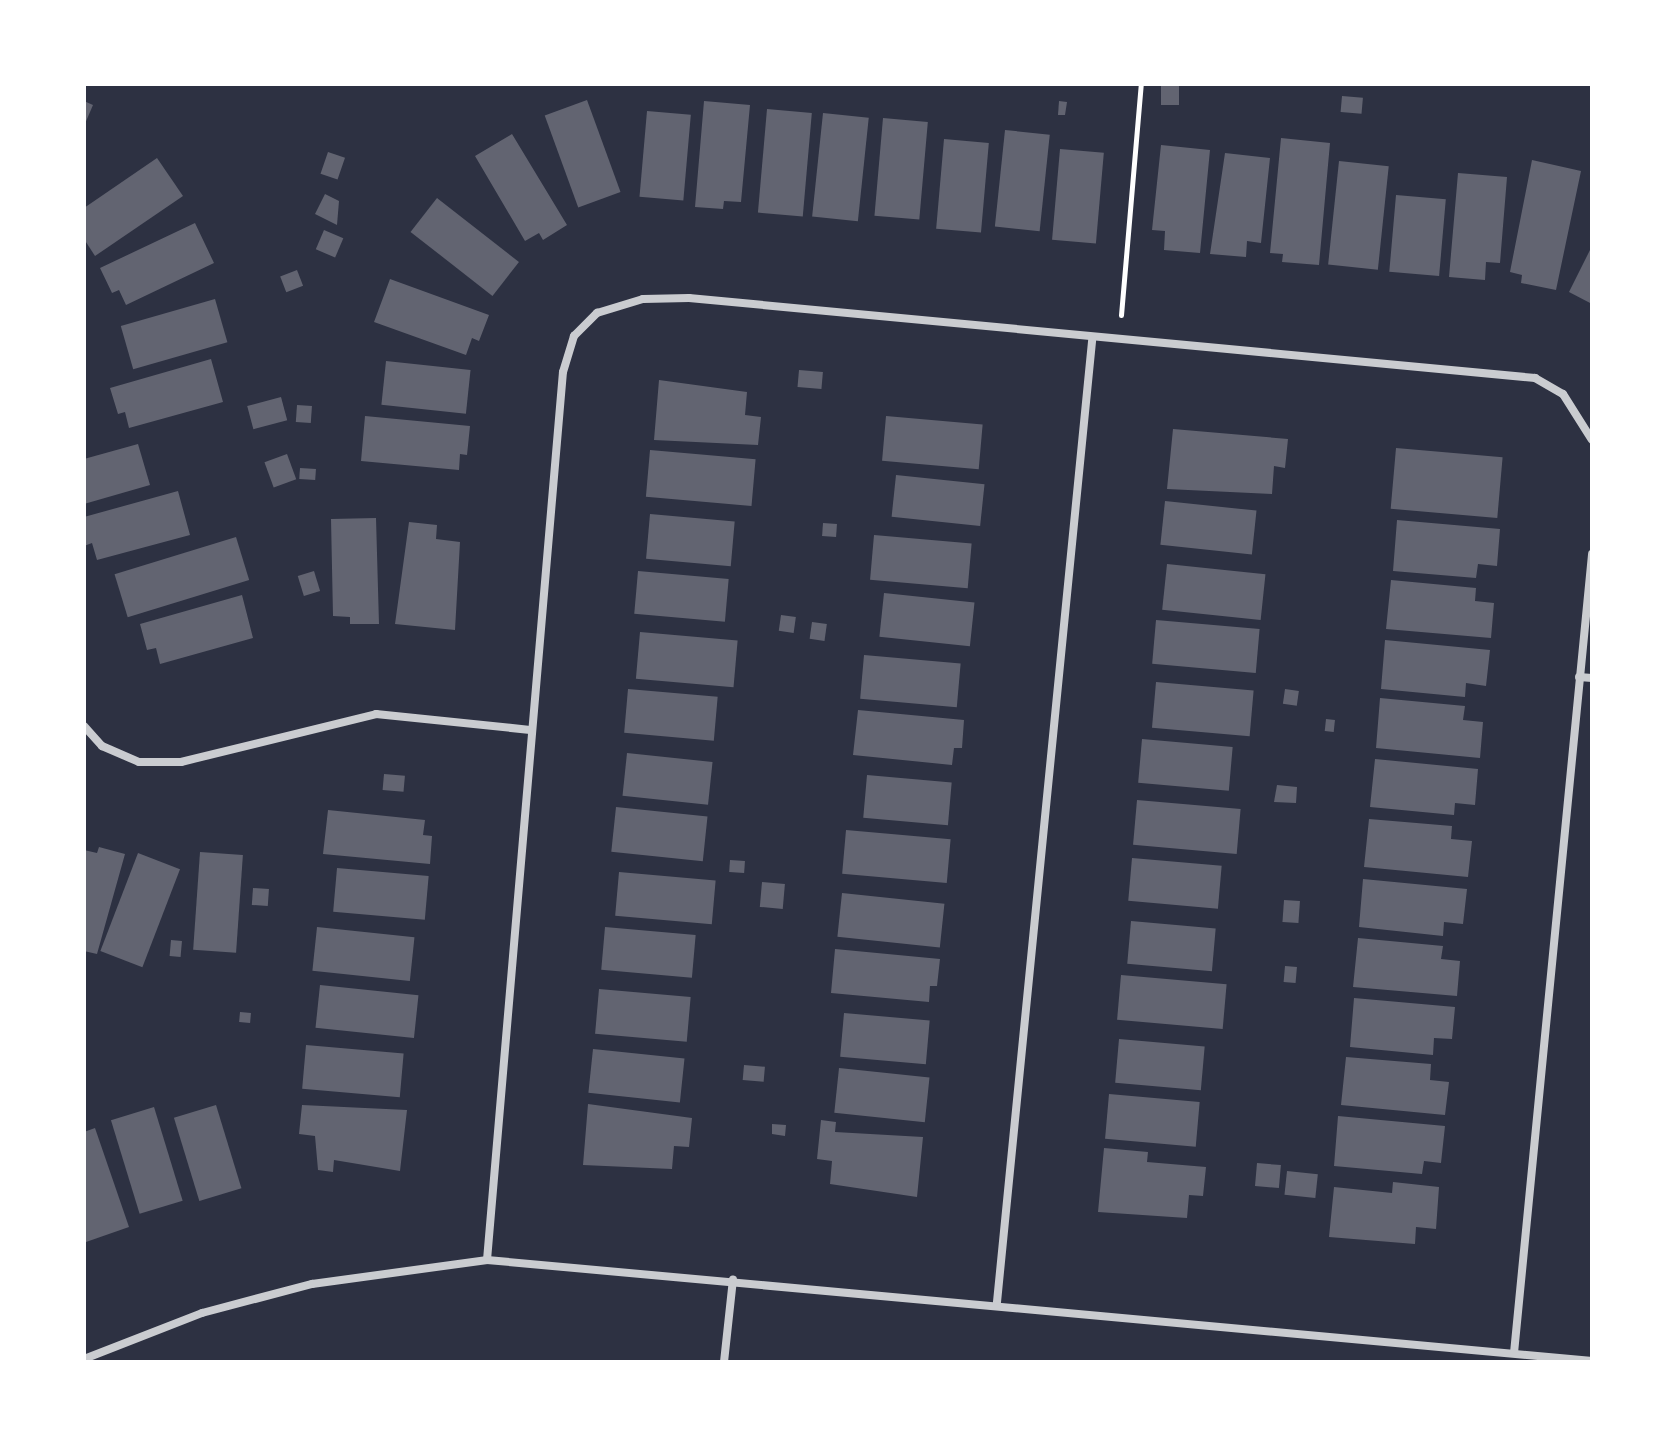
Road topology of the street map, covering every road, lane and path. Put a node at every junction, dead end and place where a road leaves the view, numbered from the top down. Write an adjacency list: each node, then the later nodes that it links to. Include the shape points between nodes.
1 (1141, 84): 3 (path)
2 (1092, 341): 3 (street); 9 (street, via 689,298 643,299 597,313 574,336 563,372); 12 (street)
3 (1119, 343): 4 (street, via 1535,378 1563,394)
4 (1592, 440)
5 (1592, 554): 6 (street)
6 (1579, 677): 7 (street); 13 (street)
7 (1592, 678)
8 (84, 726): 9 (street, via 102,746 139,762 181,762 376,714)
9 (530, 730): 10 (street)
10 (487, 1260): 11 (street); 14 (street, via 312,1284 202,1313)
11 (733, 1279): 12 (street); 16 (street)
12 (997, 1302): 13 (street)
13 (1514, 1353): 15 (street)
14 (84, 1359)
15 (1592, 1361)
16 (724, 1362)

